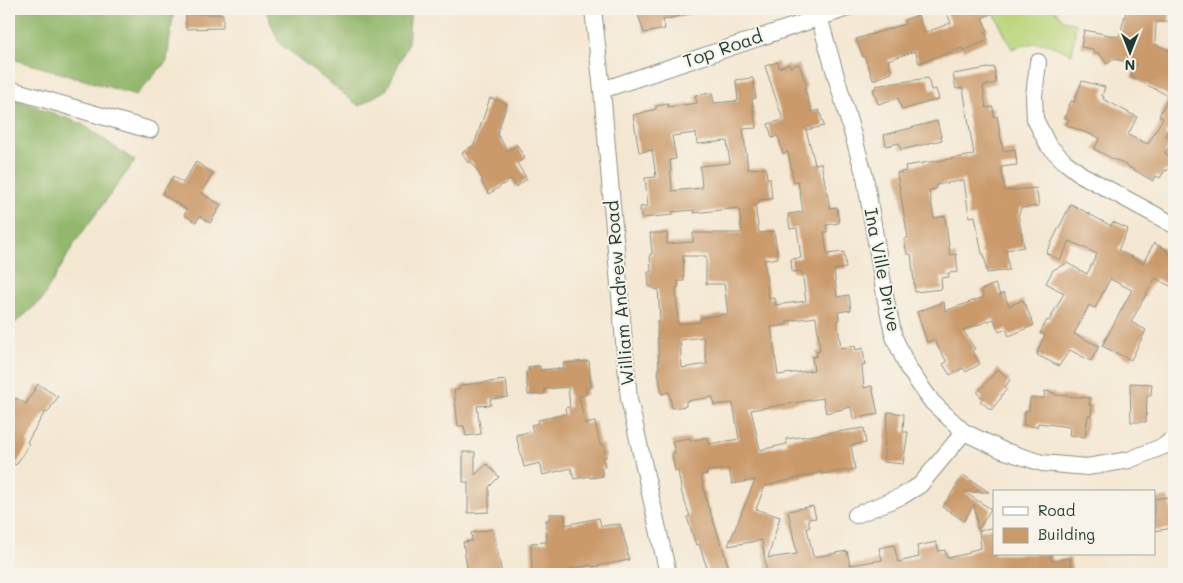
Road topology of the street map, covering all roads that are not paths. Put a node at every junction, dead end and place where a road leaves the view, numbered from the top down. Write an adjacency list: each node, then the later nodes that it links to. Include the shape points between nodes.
1 (593, 9): 6 (street, William Andrew Road)
2 (845, 9): 3 (street, Top Road)
3 (819, 17): 6 (street, Top Road); 9 (street, Ina Ville Drive, via 866,177 894,337 908,368 932,402)
4 (1038, 62): 8 (street, via 1035,119 1048,145 1082,175)
5 (9, 90): 7 (street)
6 (602, 90): 12 (street, William Andrew Road, via 629,400)
7 (150, 130)
8 (1174, 224)
9 (964, 432): 10 (street, Ina Ville Drive, via 1002,450 1042,463 1087,466 1129,460 1164,446); 11 (street, via 920,485)
10 (1174, 438)
11 (856, 515)
12 (668, 574)

